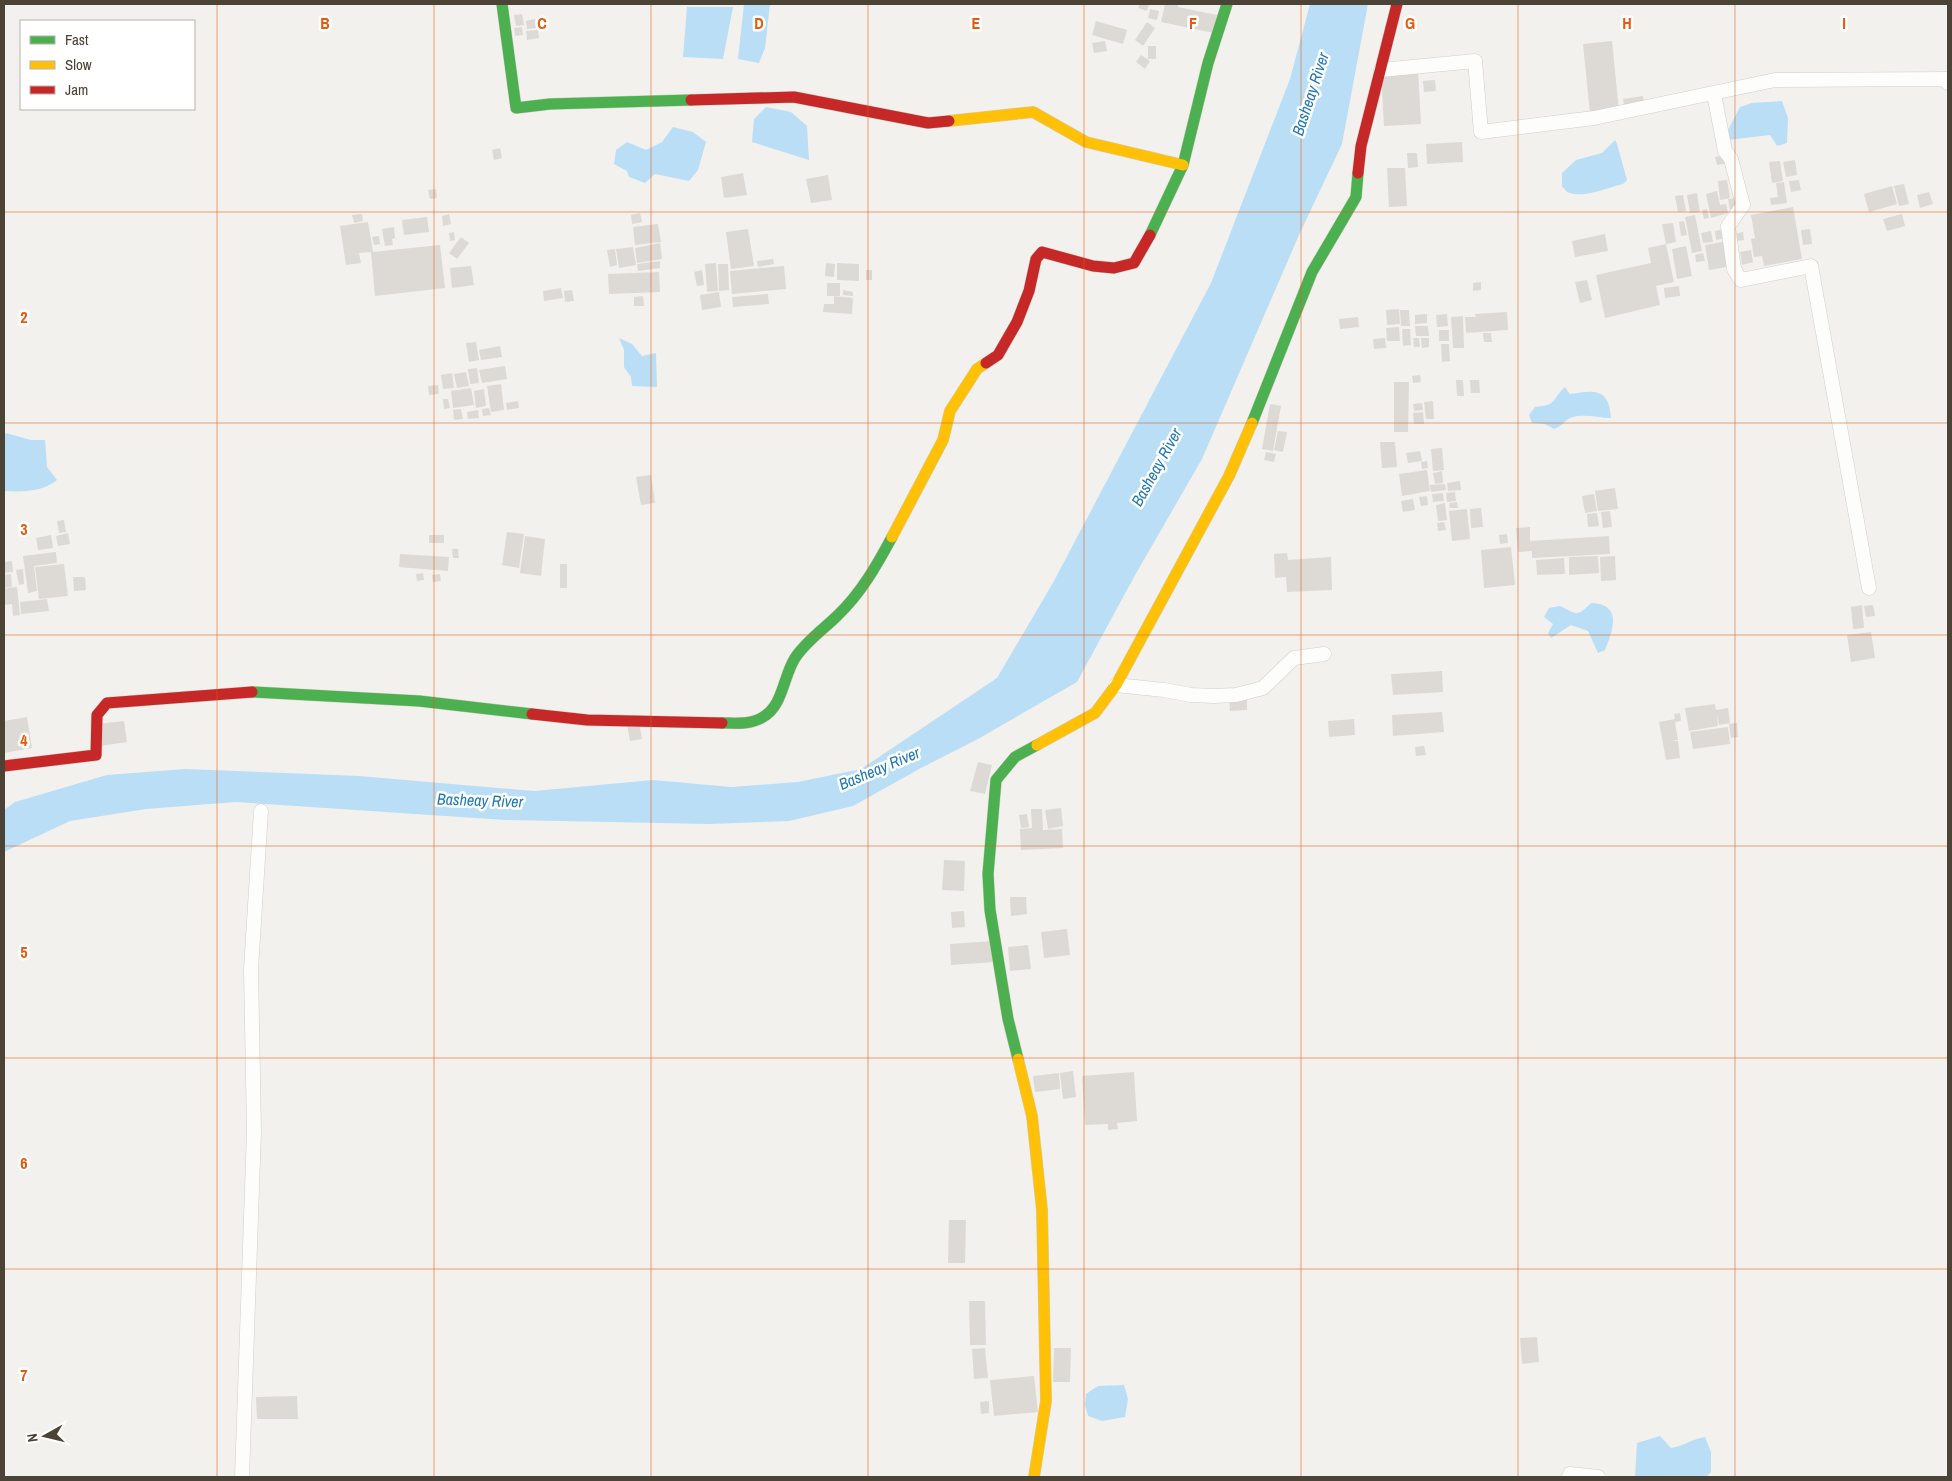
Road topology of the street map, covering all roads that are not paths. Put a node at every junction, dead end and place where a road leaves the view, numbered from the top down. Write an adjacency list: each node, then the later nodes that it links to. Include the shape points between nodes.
1 (502, 4): 7 (street, via 516,108 550,104 794,97 928,123 1033,112 1086,142)
2 (1227, 4): 7 (street, via 1208,62)
3 (1397, 4): 4 (street)
4 (1381, 70): 6 (street, via 1475,61 1481,132 1594,118); 10 (street, via 1362,146 1356,197 1312,272 1229,476)
5 (1948, 83): 6 (street, via 1948,79 1775,80)
6 (1714, 94): 8 (street, via 1725,151 1731,160 1742,205 1728,226 1734,269 1741,280 1811,266)
7 (1183, 165): 11 (street, via 1134,263 1114,268 1093,266 1042,252 1036,259 1029,291 1017,322 998,355 977,369 950,411 944,440 882,555 860,591 796,657 780,697 762,718 723,724 587,720 419,701 242,691 107,703 97,715 96,755)
8 (1869, 588)
9 (1324, 654): 10 (street, via 1294,658 1263,688 1236,695 1191,695)
10 (1116, 685): 14 (street, via 1095,713 1015,757 996,780 988,874 990,910 1008,1019 1032,1116 1042,1210 1046,1401)
11 (4, 766)
12 (261, 811): 13 (street, via 251,969 254,1131)
13 (242, 1477)
14 (1034, 1477)
15 (1569, 1477): 16 (street, via 1570,1474)
16 (1598, 1477)

